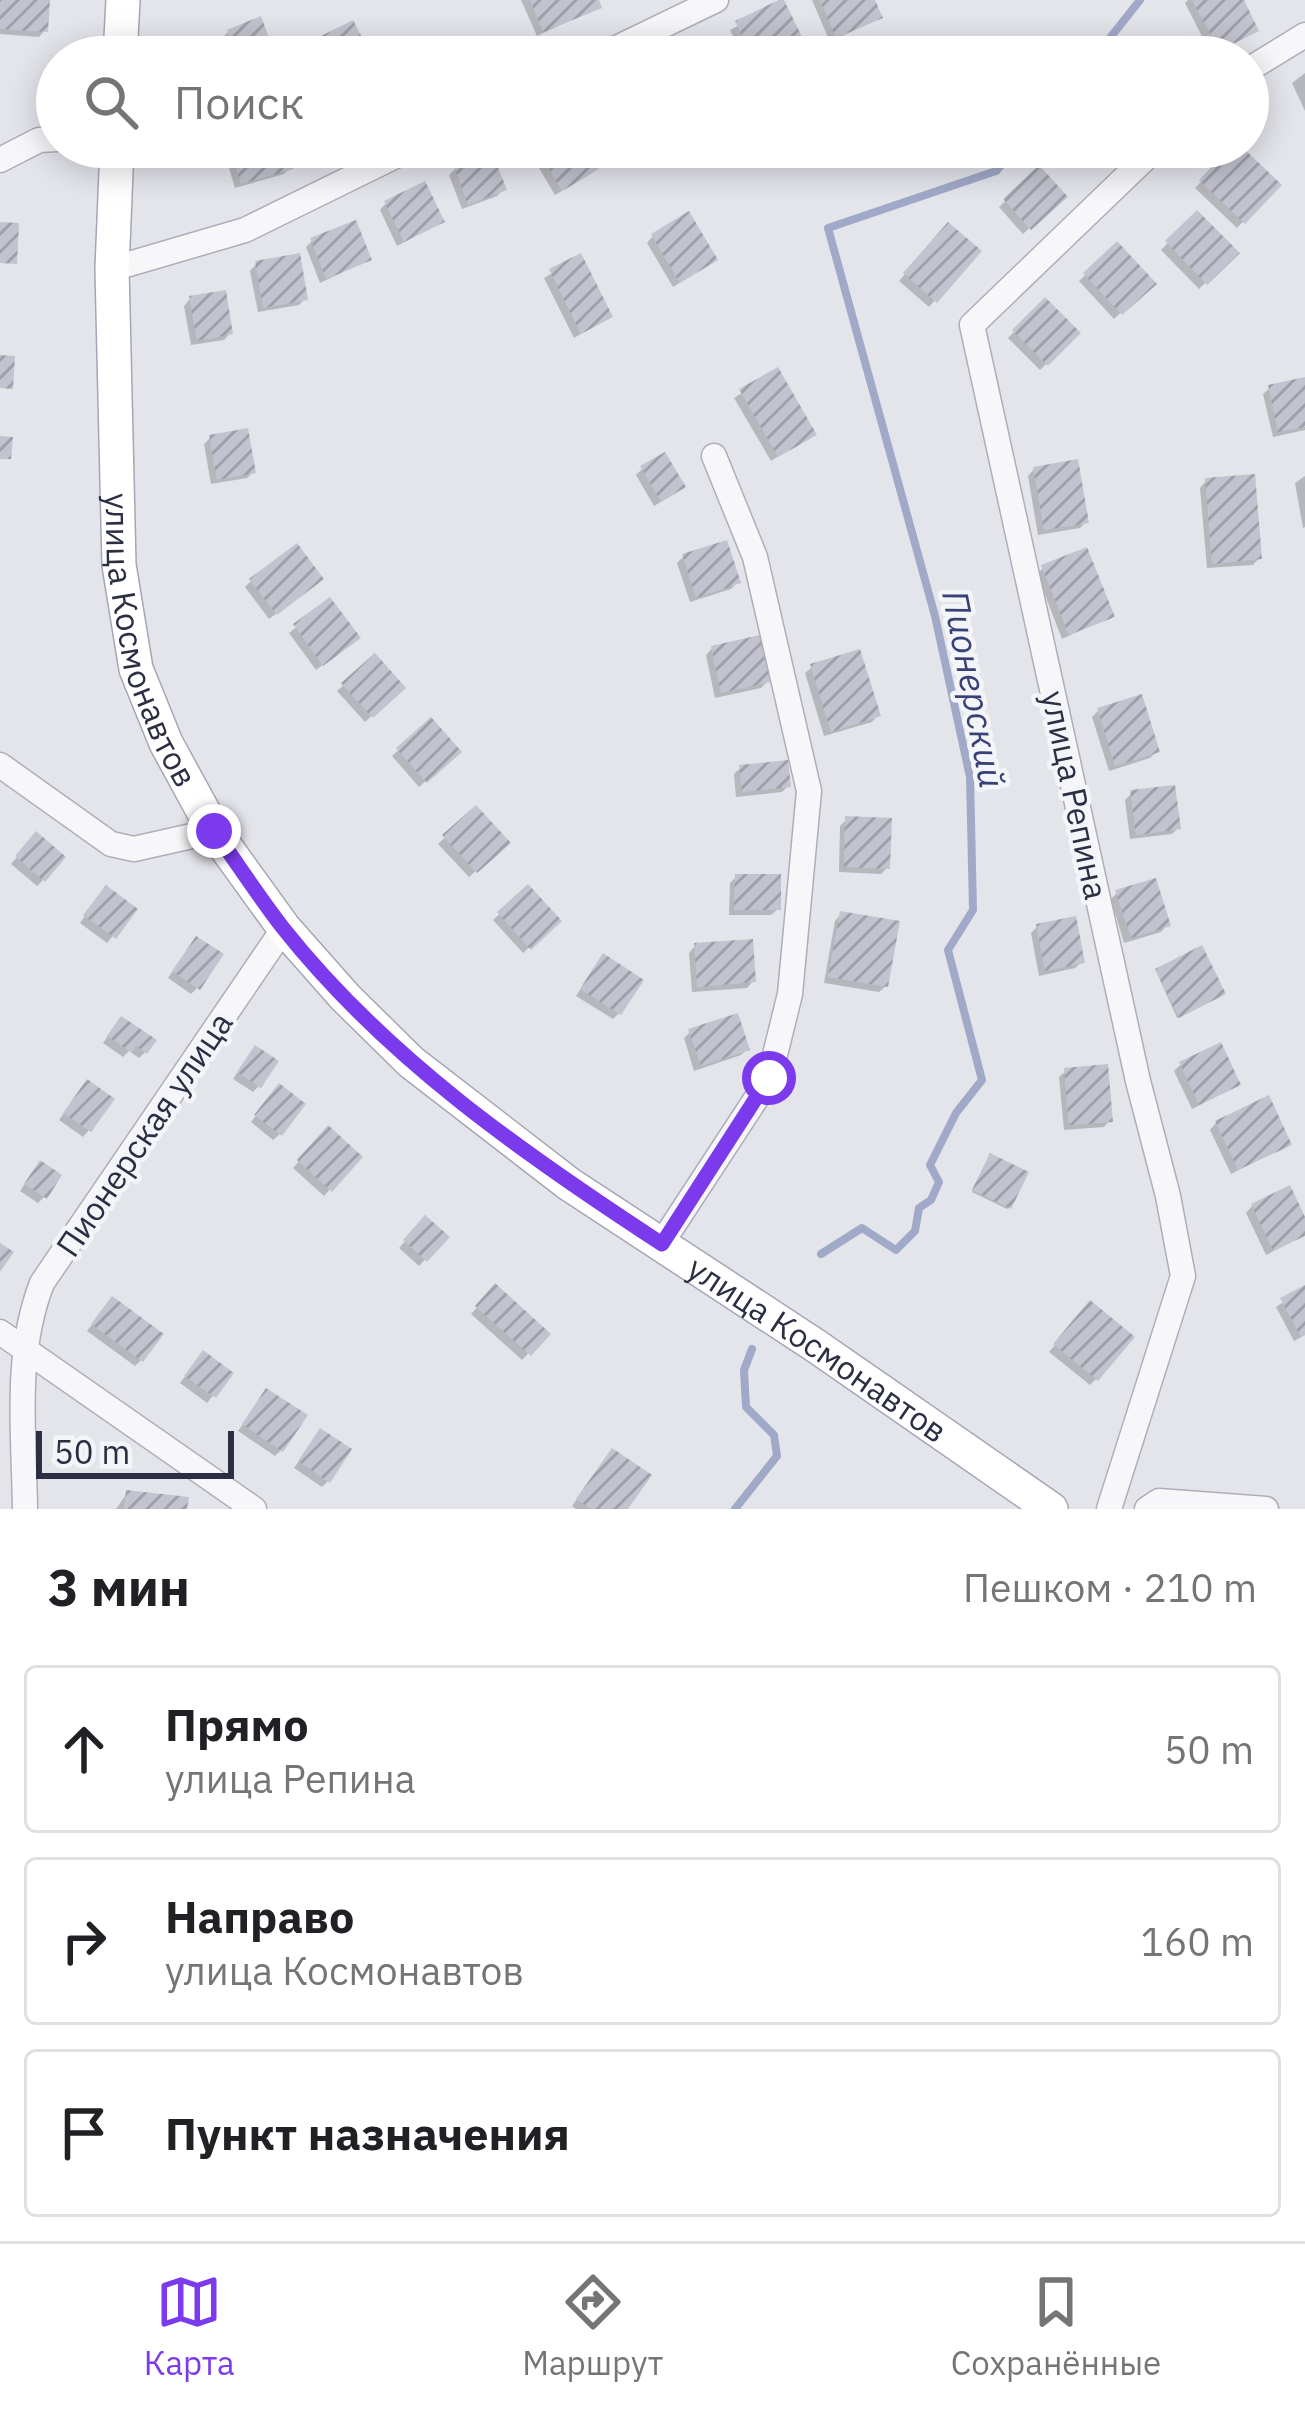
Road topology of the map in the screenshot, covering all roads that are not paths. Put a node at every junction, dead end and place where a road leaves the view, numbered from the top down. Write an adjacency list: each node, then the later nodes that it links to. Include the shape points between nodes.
1 (123, 0): 4 (main road)
2 (716, 0): 5 (street)
3 (1305, 35): 6 (street)
4 (121, 36)
5 (641, 36)
6 (1269, 57)
7 (36, 142): 8 (street)
8 (0, 160)
9 (116, 168): 12 (main road, улица Космонавтов)
10 (371, 168): 12 (street, via 245,230)
11 (1135, 168): 23 (street, улица Репина, via 972,325 1183,1276)
12 (112, 269): 15 (main road, улица Космонавтов, via 118,565 136,669)
13 (714, 456): 17 (street, via 755,557 809,791 790,994 769,1078)
14 (0, 765): 15 (street, via 111,844 134,849)
15 (214, 831): 16 (main road, улица Космонавтов)
16 (284, 928): 17 (main road, улица Космонавтов, via 411,1062 568,1184); 19 (street, Пионерская улица, via 43,1283)
17 (662, 1244): 22 (main road, улица Космонавтов)
18 (0, 1332): 19 (street)
19 (23, 1348): 20 (street, Пионерская улица); 21 (street)
20 (25, 1509)
21 (254, 1509)
22 (1051, 1509)
23 (1109, 1509)
24 (1147, 1509): 25 (street, via 1159,1501)
25 (1266, 1509)

